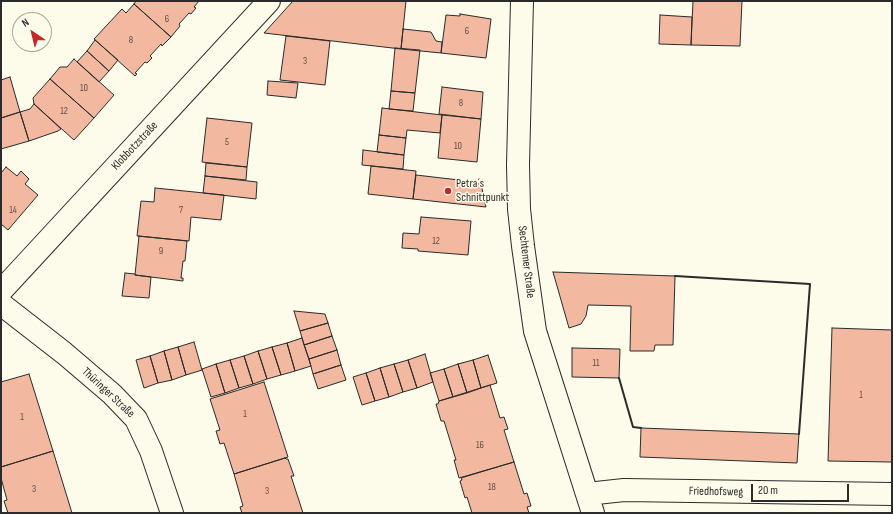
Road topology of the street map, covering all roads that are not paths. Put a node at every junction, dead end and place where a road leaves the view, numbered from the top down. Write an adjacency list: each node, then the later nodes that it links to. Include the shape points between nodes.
1 (269, 1): 3 (street, Klobbotzstraße)
2 (522, 1): 6 (street, Sechtemer Straße, via 518,164 523,246 535,331)
3 (1, 291)
4 (1, 304): 7 (street, Thüringer Straße, via 64,353 136,418 151,451)
5 (892, 494): 6 (street, Friedhofsweg, via 624,490)
6 (590, 504)
7 (172, 513)

